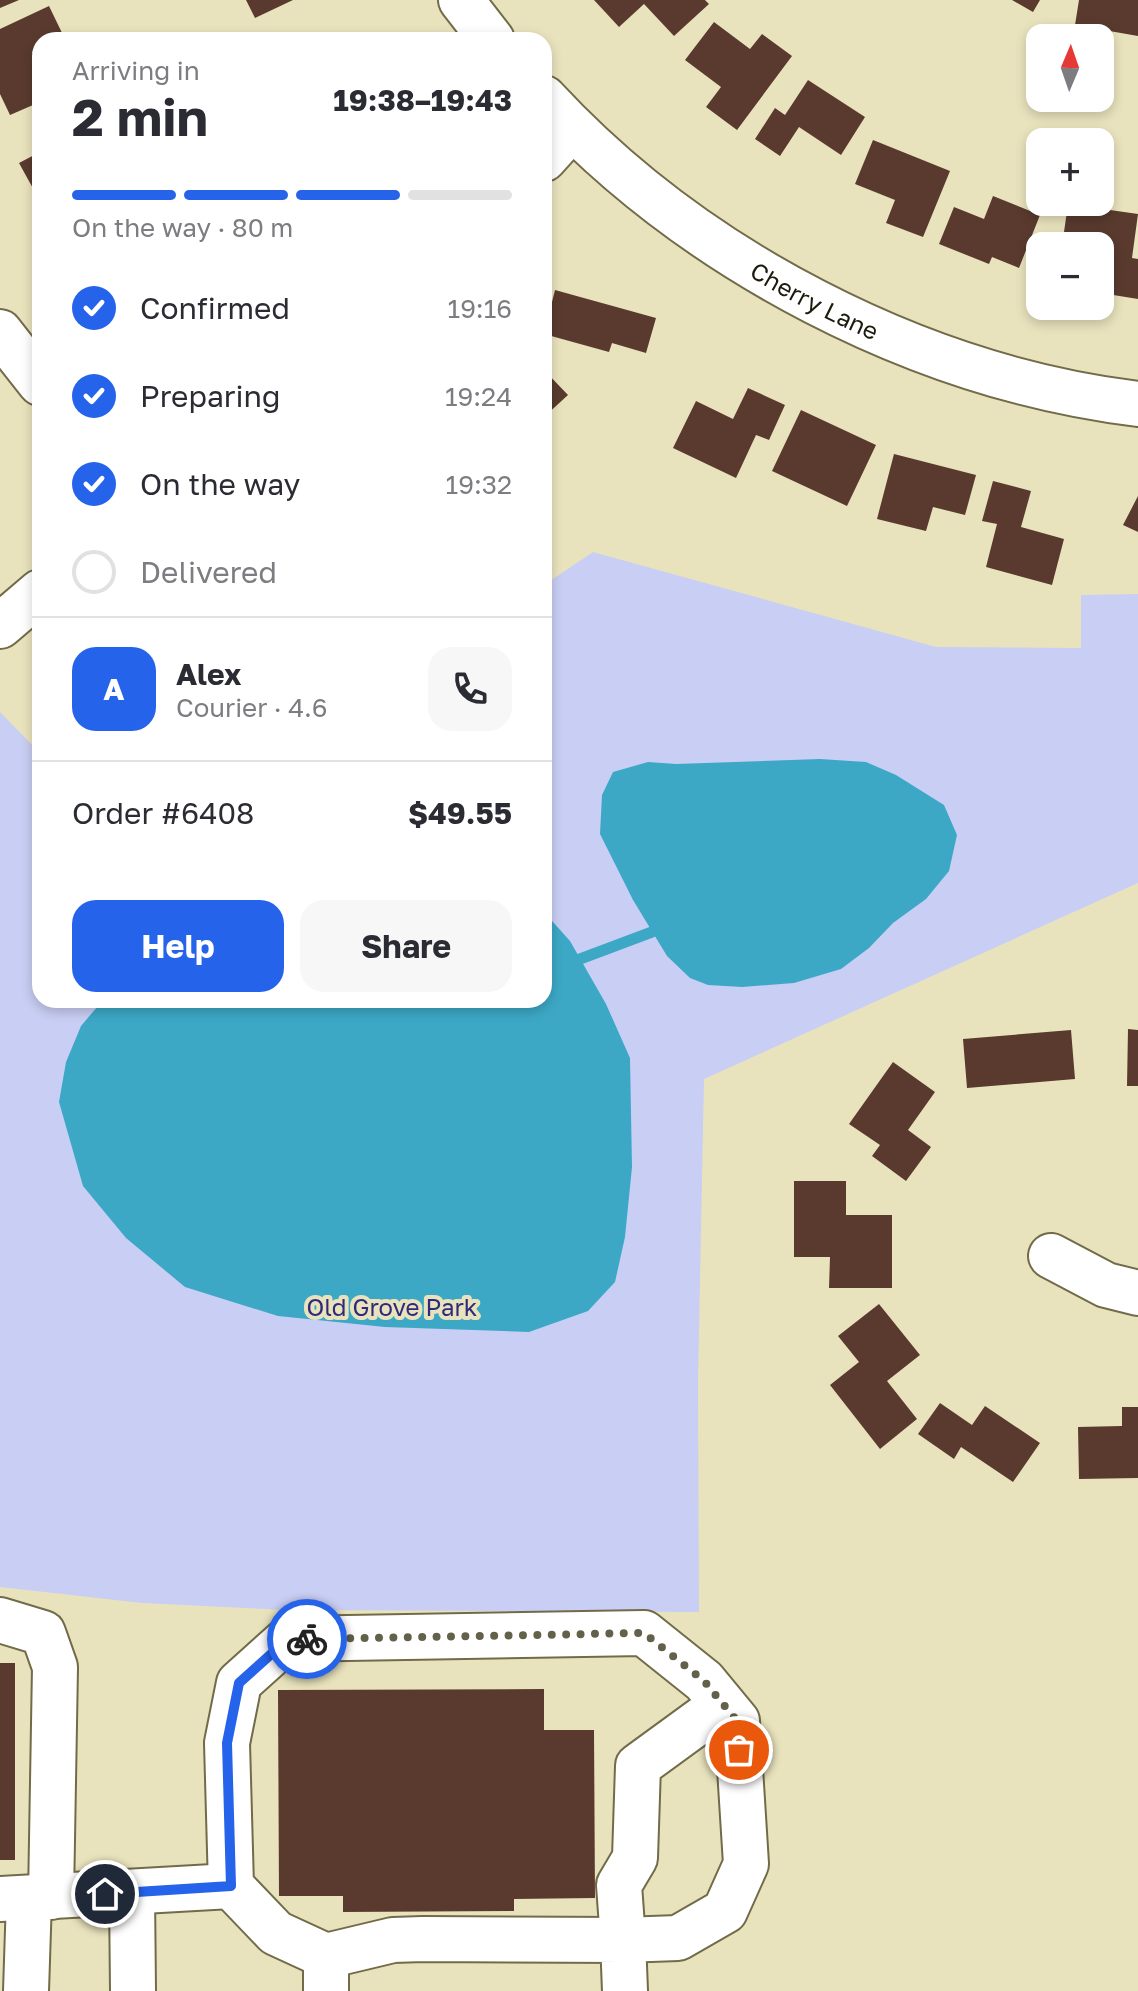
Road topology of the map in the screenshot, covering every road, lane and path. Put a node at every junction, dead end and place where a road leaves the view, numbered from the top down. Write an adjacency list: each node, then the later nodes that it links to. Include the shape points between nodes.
1 (461, 0): 2 (street)
2 (486, 32)
3 (553, 129): 6 (street, Cherry Lane, via 768,277 841,314 1007,377)
4 (0, 332): 5 (street)
5 (32, 373)
6 (1138, 404)
7 (32, 599): 8 (street)
8 (0, 626)
9 (1051, 1256): 10 (street, via 1106,1285)
10 (1138, 1293)
11 (0, 1620): 15 (street, via 43,1633 55,1667)
12 (723, 1704): 13 (street, via 704,1681 644,1633 288,1639 239,1683 227,1743); 16 (street, via 638,1766 635,1858 619,1885); 16 (street, via 737,1721 746,1864 725,1911 678,1938)
13 (231, 1886): 14 (street); 17 (street)
14 (132, 1892): 15 (street); 19 (street)
15 (27, 1898): 18 (street)
16 (623, 1940): 17 (street, via 393,1940); 20 (street)
17 (326, 1974)
18 (26, 1991)
19 (133, 1991)
20 (625, 1991)

